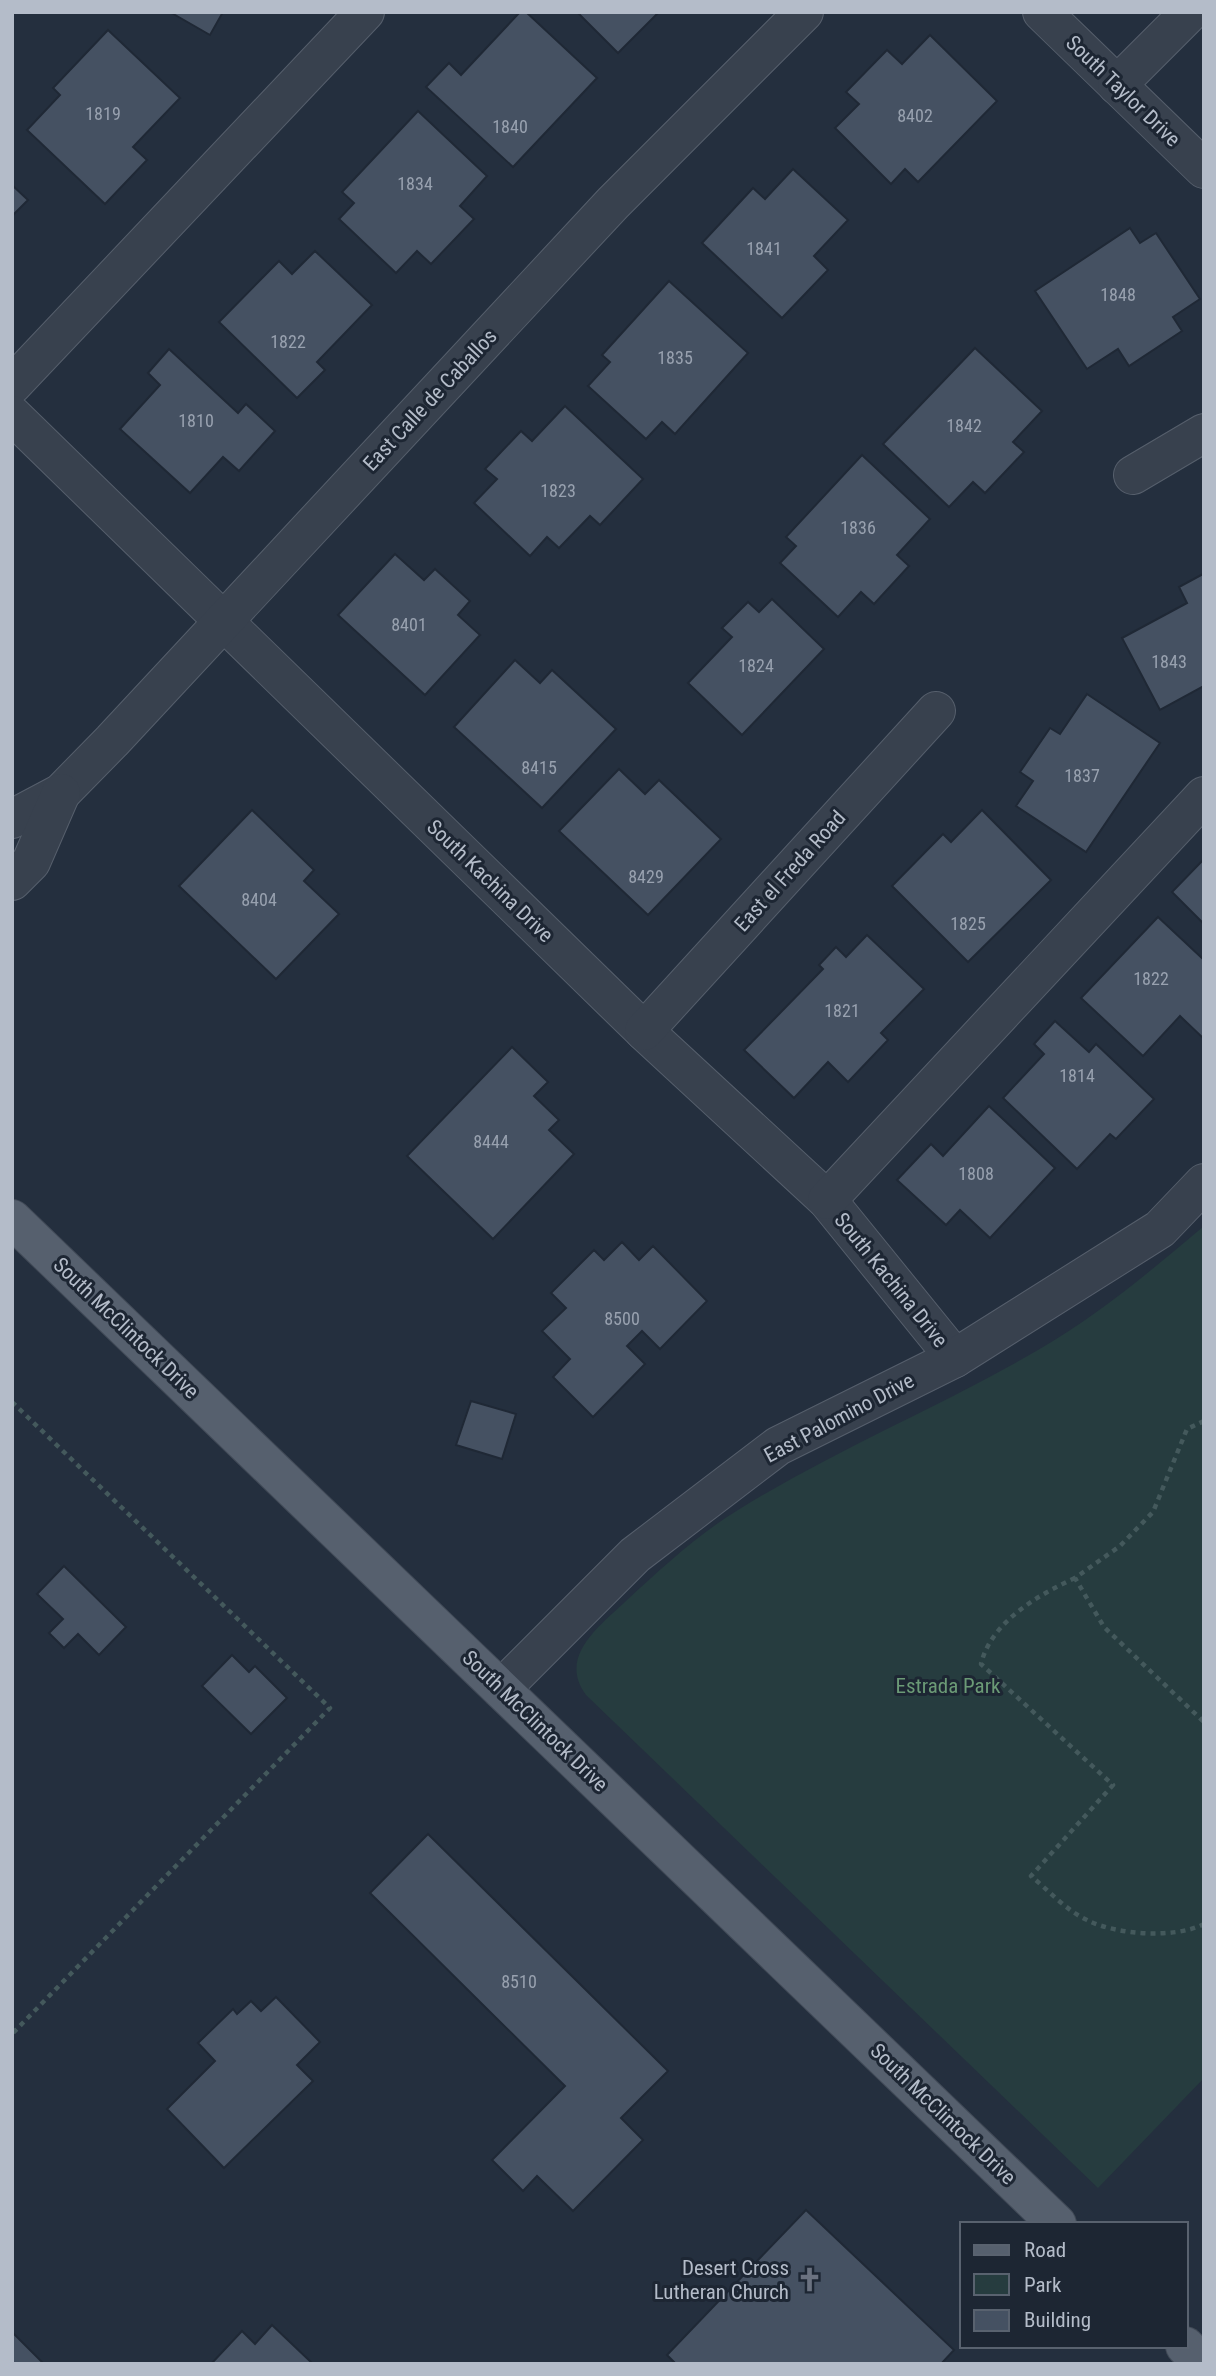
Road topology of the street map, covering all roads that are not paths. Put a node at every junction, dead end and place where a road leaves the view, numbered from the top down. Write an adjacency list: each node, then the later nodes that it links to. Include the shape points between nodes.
1 (365, 12): 7 (street)
2 (804, 12): 11 (street, East Calle de Caballos, via 613,203)
3 (1042, 12): 5 (street, South Taylor Drive)
4 (1190, 12): 5 (street)
5 (1117, 85): 6 (street, South Taylor Drive)
6 (1204, 169)
7 (12, 385)
8 (12, 415): 11 (street, South Kachina Drive)
9 (1204, 433): 10 (street)
10 (1133, 475)
11 (224, 621): 13 (street, East Calle de Caballos); 17 (street, South Kachina Drive)
12 (936, 711): 17 (street, East el Freda Road)
13 (61, 793): 15 (street); 16 (street, via 31,862)
14 (1204, 796): 19 (street)
15 (12, 819)
16 (12, 881)
17 (644, 1031): 19 (street, South Kachina Drive)
18 (1204, 1183): 21 (street, East Palomino Drive, via 1160,1229)
19 (827, 1200): 21 (street, South Kachina Drive)
20 (12, 1219): 22 (main road, South McClintock Drive)
21 (955, 1358): 22 (street, East Palomino Drive, via 778,1446 635,1555)
22 (501, 1689): 23 (main road, South McClintock Drive)
23 (1055, 2222)
24 (1187, 2348): 25 (main road)
25 (1203, 2364)

